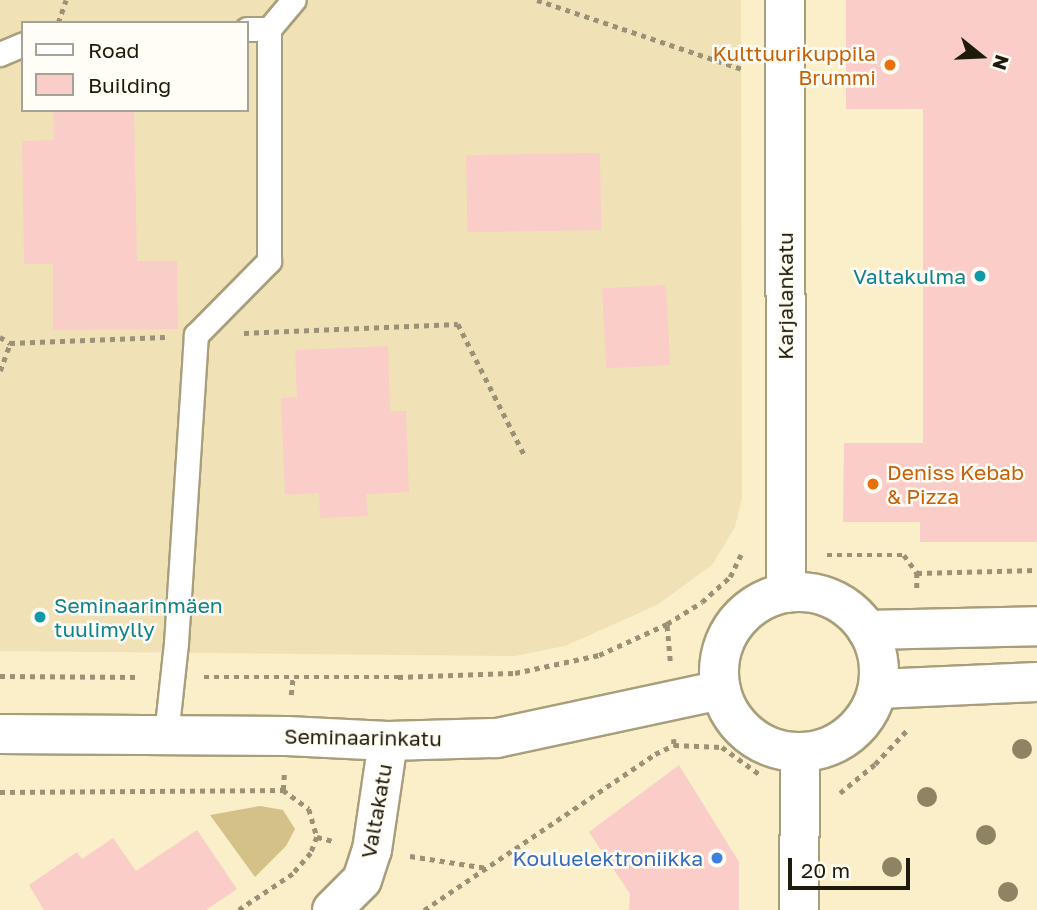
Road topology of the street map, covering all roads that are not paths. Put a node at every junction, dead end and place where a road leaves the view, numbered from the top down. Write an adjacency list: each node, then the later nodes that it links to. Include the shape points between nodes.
1 (293, 0): 3 (lane)
2 (785, 0): 6 (main road, Karjalankatu)
3 (258, 29): 13 (lane, via 269,261 196,335)
4 (21, 45): 5 (lane)
5 (0, 54)
6 (786, 593): 8 (main road, via 832,599); 11 (main road, via 758,603 728,635 720,663)
7 (1037, 626): 8 (main road)
8 (867, 630): 10 (main road, via 876,650)
9 (1037, 682): 10 (main road)
10 (878, 689): 15 (main road, via 863,721 846,737)
11 (721, 690): 14 (main road, Seminaarinkatu, via 497,738); 15 (main road, via 729,711 746,732 771,747)
12 (0, 734): 13 (main road, Seminaarinkatu)
13 (166, 734): 14 (main road, Seminaarinkatu)
14 (388, 741): 16 (main road, Valtakatu, via 372,850 362,880)
15 (800, 752): 17 (main road)
16 (332, 910)
17 (799, 910)

